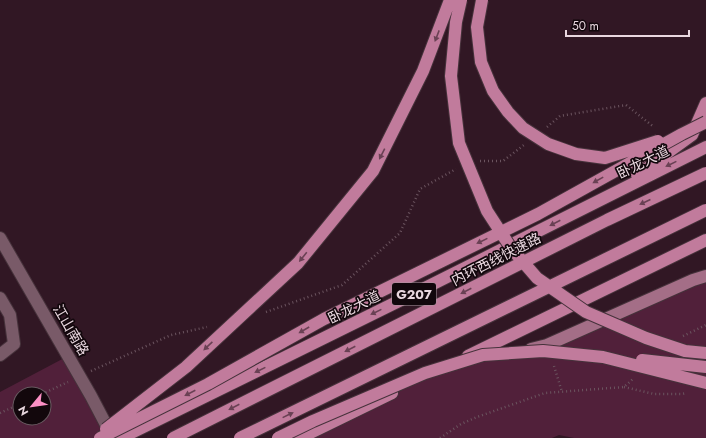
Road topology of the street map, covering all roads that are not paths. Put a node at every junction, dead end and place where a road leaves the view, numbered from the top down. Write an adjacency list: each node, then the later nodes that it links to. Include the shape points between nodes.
1 (450, 0): 21 (highway, one-way to 21, bridge, via 423,71 373,171 298,263 186,367)
2 (461, 0): 15 (highway, bridge, via 450,76 459,143 487,211 511,248 537,278 586,312 646,338 685,351)
3 (482, 0): 6 (highway, bridge, via 477,27 481,62 493,91 523,128 548,144 576,154 606,158)
4 (706, 103): 9 (highway, via 692,135)
5 (706, 122): 6 (highway, bridge)
6 (682, 134): 22 (highway, one-way to 22, bridge, via 538,214 324,319 208,384)
7 (706, 147): 9 (highway, 卧龙大道 / G207, one-way to 9)
8 (706, 173): 25 (highway, 内环西线快速路, one-way to 25, bridge)
9 (610, 195): 24 (highway, 卧龙大道 / G207, one-way to 24)
10 (706, 210): 26 (highway, one-way to 10, bridge)
11 (0, 238): 23 (street, 江山南路)
12 (706, 240): 19 (highway)
13 (706, 276): 19 (main road, via 547,345)
14 (0, 298): 16 (street, via 10,315 14,344)
15 (706, 353)
16 (0, 355)
17 (603, 357): 18 (highway, bridge); 20 (highway, bridge); 27 (highway, bridge, via 543,351 483,355 425,373)
18 (706, 367)
19 (436, 371): 28 (highway)
20 (706, 383)
21 (94, 438)
22 (100, 438)
23 (114, 438)
24 (121, 438)
25 (173, 438)
26 (240, 438)
27 (278, 438)
28 (300, 438)

